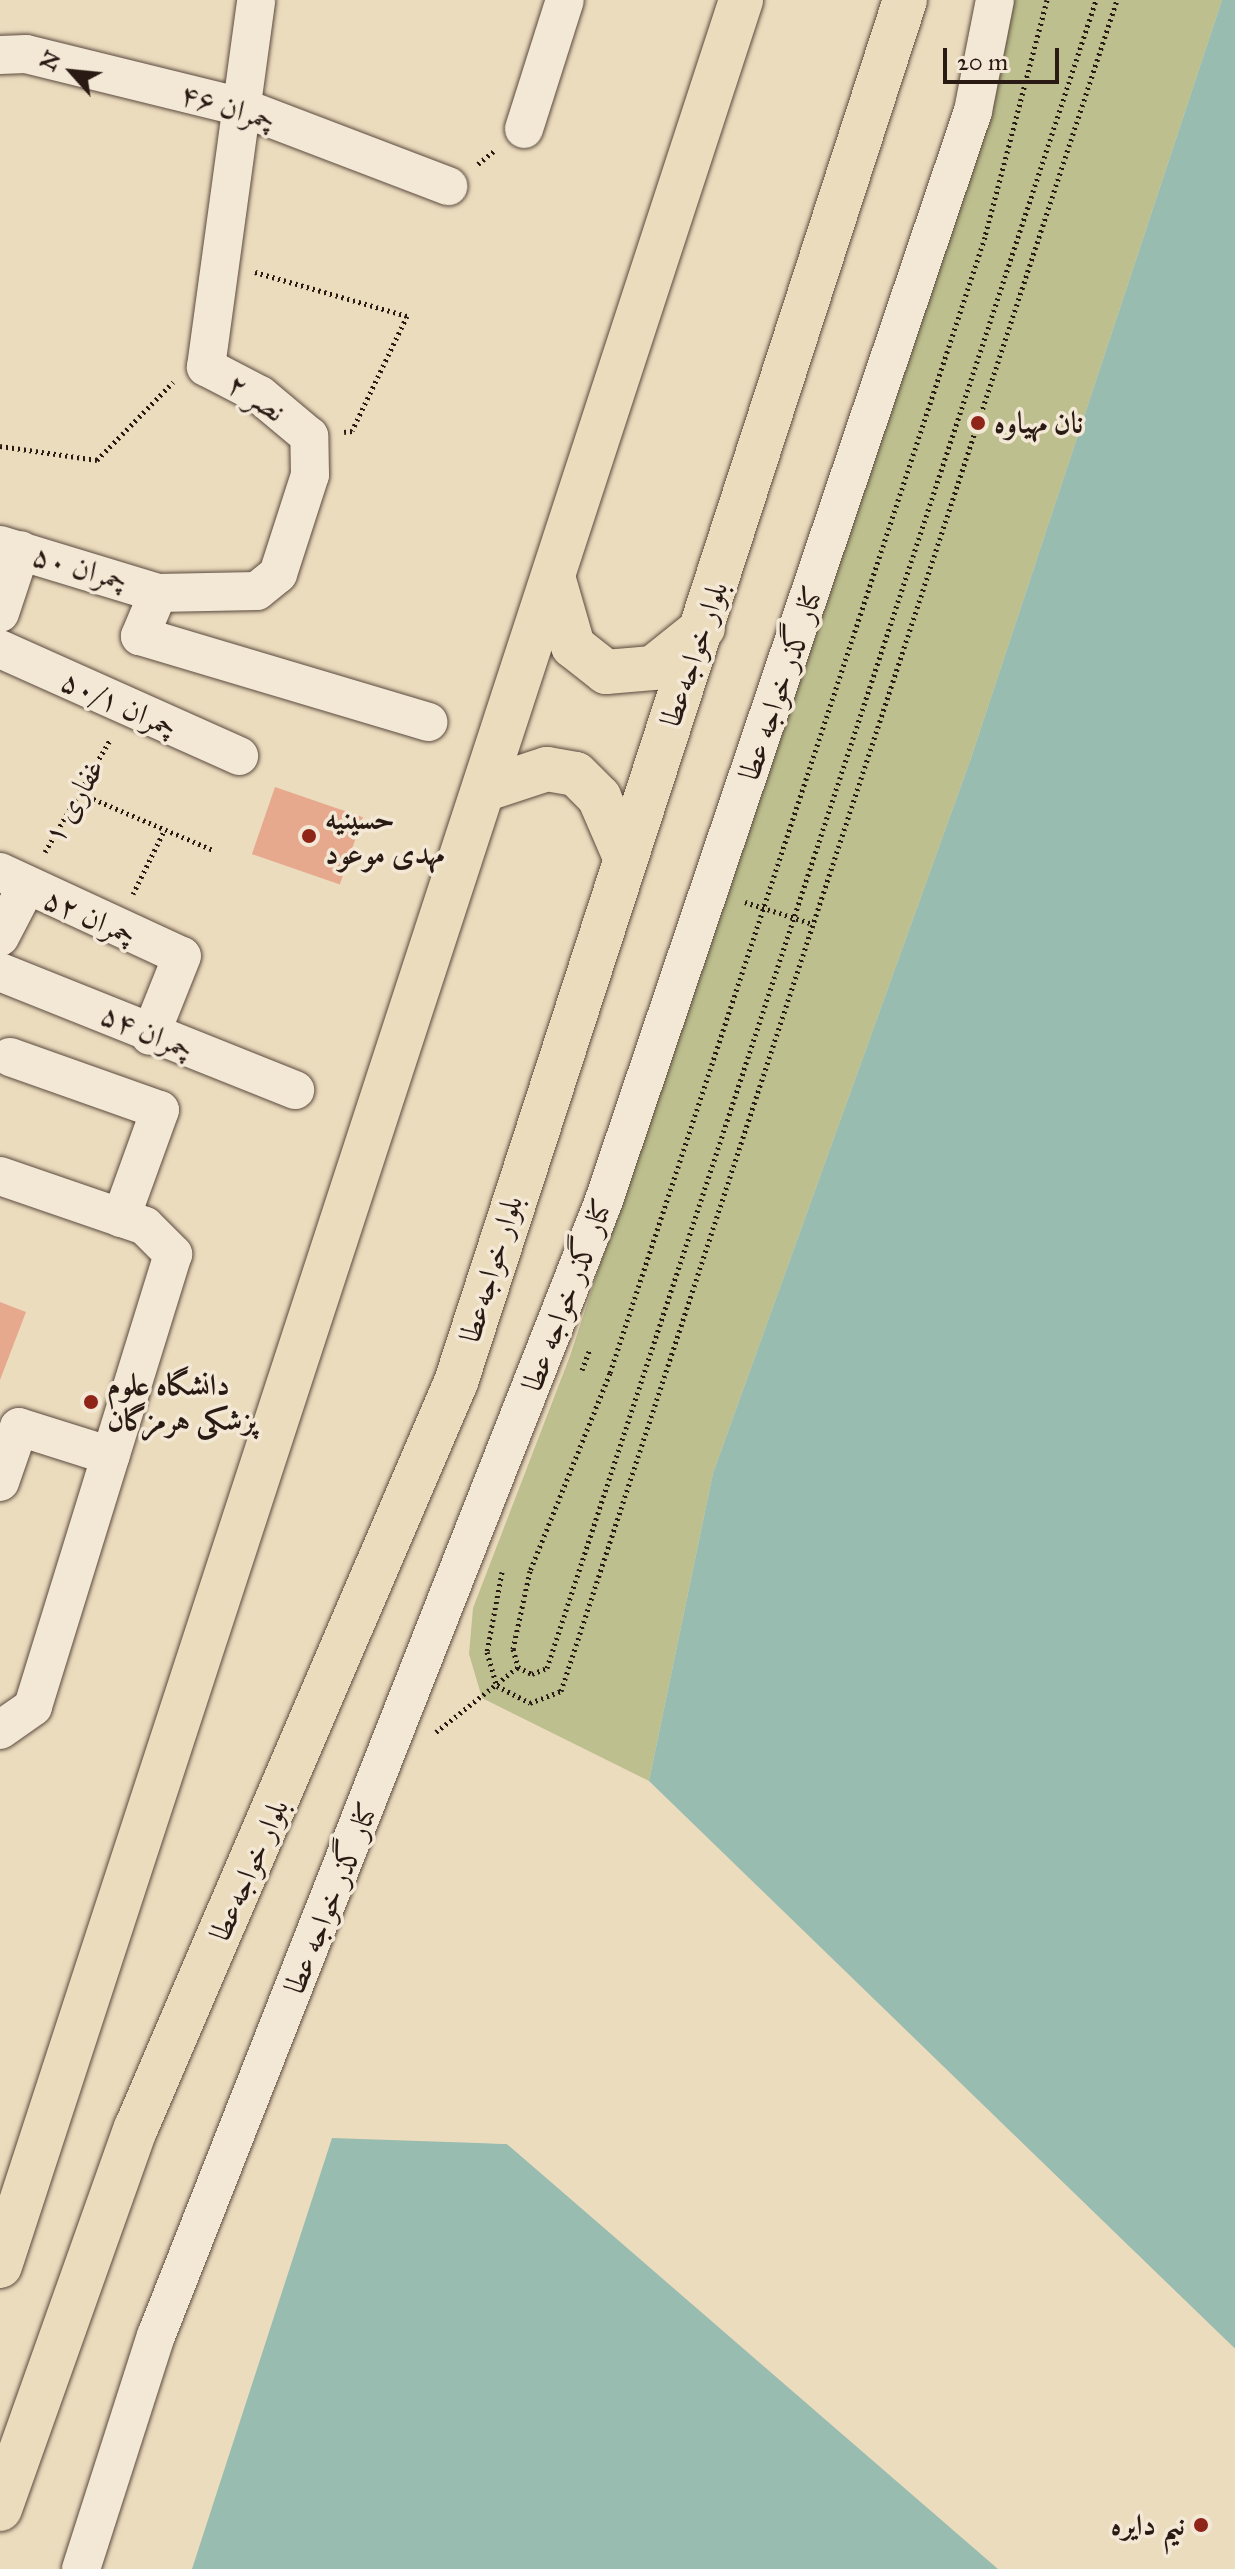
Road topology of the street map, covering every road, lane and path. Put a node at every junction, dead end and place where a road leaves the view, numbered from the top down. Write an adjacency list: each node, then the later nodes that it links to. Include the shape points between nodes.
1 (256, 0): 10 (street, نصر ۲)
2 (565, 0): 11 (street)
3 (741, 0): 18 (main road)
4 (905, 0): 21 (main road, بلوار خواجه‌عطا)
5 (995, 0): 32 (street, کنار گذر خواجه عطا, via 973,111)
6 (1047, 0): 33 (path, via 985,237)
7 (1096, 0): 34 (path)
8 (1117, 0): 35 (path)
9 (0, 55): 10 (street, چمران ۴۶, via 26,54)
10 (241, 107): 12 (street, چمران ۴۶); 13 (street, نصر ۲)
11 (524, 129): 12 (path)
12 (448, 186)
13 (224, 263): 14 (street, نصر ۲); 15 (path, via 407,316 352,431)
14 (206, 367): 15 (street, نصر ۲, via 260,395); 16 (path, via 180,375 97,460)
15 (309, 436): 19 (street, نصر ۲, via 310,475 278,574 257,591)
16 (0, 446)
17 (11, 548): 19 (street, چمران ۵۰); 20 (street)
18 (554, 580): 21 (main road, via 573,646 606,672 653,668); 26 (main road)
19 (158, 593): 24 (street, via 140,636)
20 (0, 613)
21 (703, 628): 30 (main road, بلوار خواجه‌عطا)
22 (0, 649): 23 (street, چمران ۵۰/۱)
23 (129, 710): 25 (street, چمران ۵۰/۱); 27 (path, غفاری ۱)
24 (428, 722)
25 (239, 756)
26 (486, 789): 30 (main road, via 547,769 576,774 599,797); 50 (main road)
27 (77, 792): 28 (path); 31 (path, غفاری ۱)
28 (164, 831): 29 (path); 36 (path)
29 (213, 850)
30 (625, 857): 51 (main road, بلوار خواجه‌عطا, via 456,1382 136,2128)
31 (13, 880): 36 (street, چمران ۵۲); 37 (street)
32 (710, 891): 33 (path); 49 (street, کنار گذر خواجه عطا, via 603,1203)
33 (763, 908): 34 (path); 46 (path, via 610,1373 530,1571 516,1617)
34 (794, 918): 35 (path); 46 (path, via 547,1668 532,1674)
35 (813, 924): 47 (path)
36 (114, 931): 39 (street, چمران ۵۲, via 182,956)
37 (0, 937)
38 (0, 972): 39 (street, چمران ۵۴)
39 (150, 1036): 41 (street, چمران ۵۴)
40 (3, 1064): 43 (street, via 160,1110)
41 (295, 1090)
42 (0, 1176): 43 (street)
43 (121, 1218): 44 (street, via 161,1236 173,1254)
44 (111, 1456): 45 (street, via 19,1427); 48 (street, via 33,1707)
45 (0, 1482)
46 (518, 1667): 49 (path)
47 (561, 1691)
48 (0, 1730)
49 (381, 1773): 52 (street, کنار گذر خواجه عطا, via 156,2336)
50 (0, 2266)
51 (0, 2509)
52 (81, 2569)

